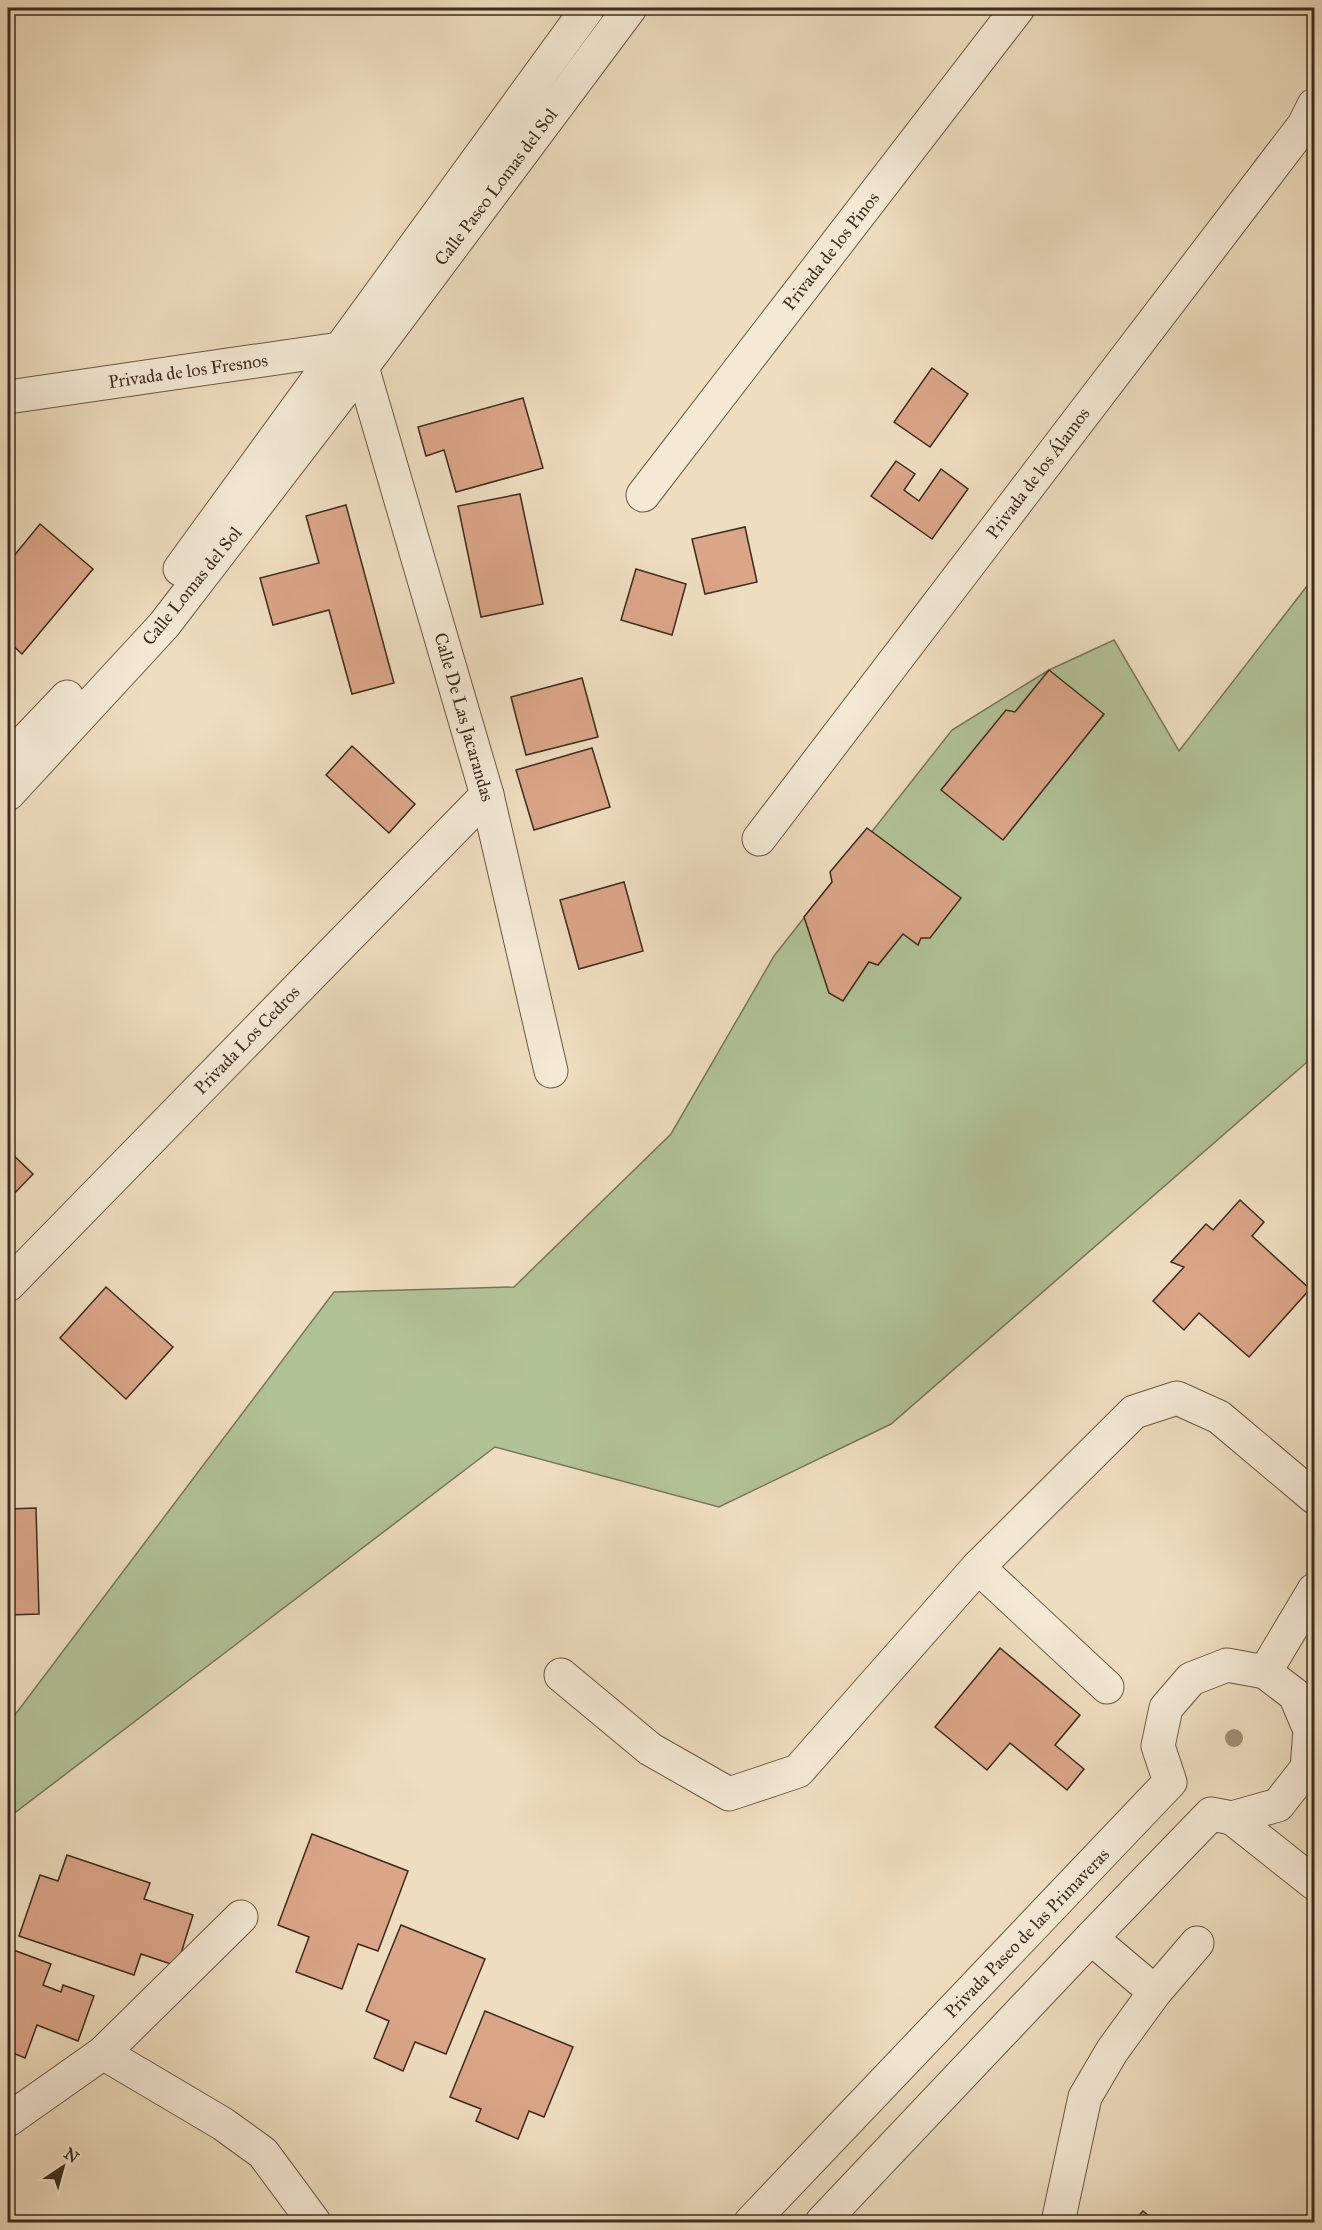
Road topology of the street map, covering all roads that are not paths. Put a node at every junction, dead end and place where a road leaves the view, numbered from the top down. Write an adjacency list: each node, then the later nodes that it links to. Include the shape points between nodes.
1 (588, 8): 5 (street, Calle Paseo Lomas del Sol)
2 (630, 8): 5 (street, Calle Paseo Lomas del Sol)
3 (1018, 8): 7 (street, Privada de los Pinos)
4 (1314, 105): 11 (street, Privada de los Álamos, via 1304,125)
5 (350, 358): 6 (street, Privada de los Fresnos); 8 (street, Calle Lomas del Sol, via 147,613); 9 (street, Calle Lomas del Sol, via 164,625); 10 (street, Calle De Las Jacarandas)
6 (8, 397)
7 (643, 495)
8 (8, 759)
9 (8, 794)
10 (487, 795): 12 (street, Calle De Las Jacarandas); 13 (street, Privada Los Cedros)
11 (759, 839)
12 (551, 1071)
13 (8, 1285)
14 (1314, 1497): 15 (street, via 1219,1416 1177,1398 1134,1412)
15 (978, 1567): 18 (street, via 798,1771 729,1794 650,1749); 19 (street)
16 (1314, 1590): 17 (street)
17 (1265, 1672): 20 (street, Privada Paseo de las Primaveras, via 1295,1695 1310,1730); 30 (street, Privada Paseo de las Primaveras, via 1227,1665 1191,1679 1166,1708 1158,1746 1170,1782)
18 (561, 1675)
19 (1107, 1687)
20 (1311, 1771): 21 (street, Privada Paseo de las Primaveras, via 1278,1805)
21 (1232, 1818): 22 (street); 24 (street, Privada Paseo de las Primaveras, via 1211,1814)
22 (1314, 1883)
23 (241, 1917): 27 (street)
24 (1091, 1938): 26 (street); 31 (street, Privada Paseo de las Primaveras)
25 (1197, 1943): 26 (street)
26 (1155, 1992): 32 (street, via 1112,2051 1085,2097)
27 (103, 2053): 28 (street); 29 (street, via 223,2124 263,2153)
28 (8, 2120)
29 (314, 2223)
30 (752, 2223)
31 (822, 2223)
32 (1058, 2223)

